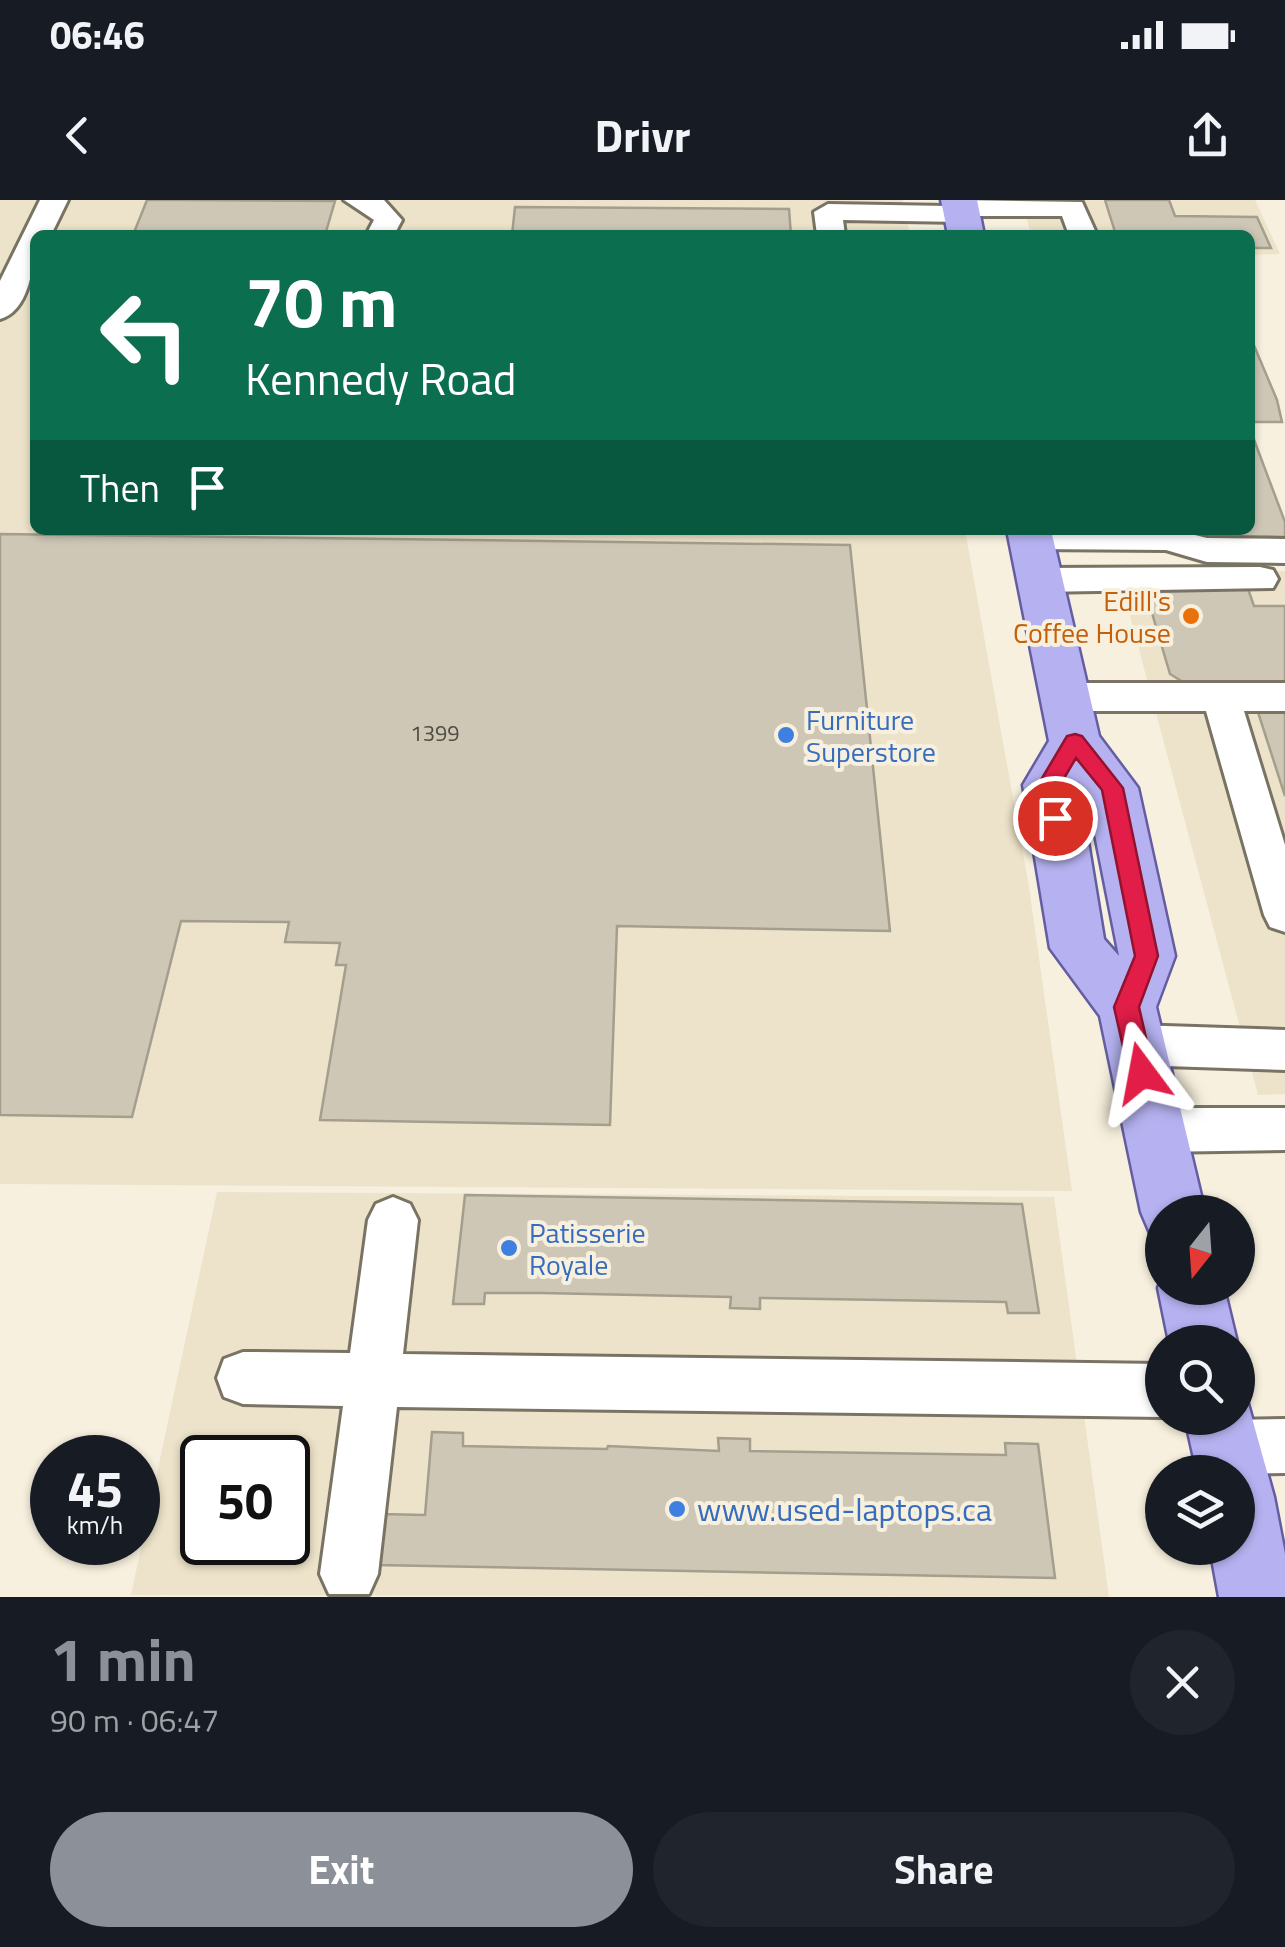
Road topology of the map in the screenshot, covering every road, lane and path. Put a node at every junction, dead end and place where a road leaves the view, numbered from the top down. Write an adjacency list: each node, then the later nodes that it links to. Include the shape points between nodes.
1 (54, 200): 4 (street)
2 (358, 200): 5 (street, via 380,208 388,220)
3 (962, 214): 6 (street, via 828,212); 7 (street, via 1072,208)
4 (40, 230)
5 (383, 230)
6 (830, 230)
7 (1081, 230)
8 (30, 251): 9 (street)
9 (0, 310)
10 (1164, 535): 11 (street); 12 (street, via 1208,550)
11 (1034, 549): 13 (street); 16 (main road)
12 (1285, 551)
13 (1285, 579)
14 (1285, 696): 15 (street)
15 (1222, 697): 16 (street); 17 (street)
16 (1070, 719): 18 (main road, via 1049,785 1078,948)
17 (1285, 915)
18 (1131, 1026): 19 (street); 21 (main road)
19 (1285, 1050)
20 (1285, 1129): 21 (street)
21 (1155, 1130): 22 (main road)
22 (1170, 1195)
23 (393, 1220): 25 (street)
24 (242, 1378): 25 (street)
25 (372, 1380): 26 (street); 28 (street)
26 (1145, 1392)
27 (1252, 1565): 29 (main road)
28 (349, 1574)
29 (1256, 1597)

